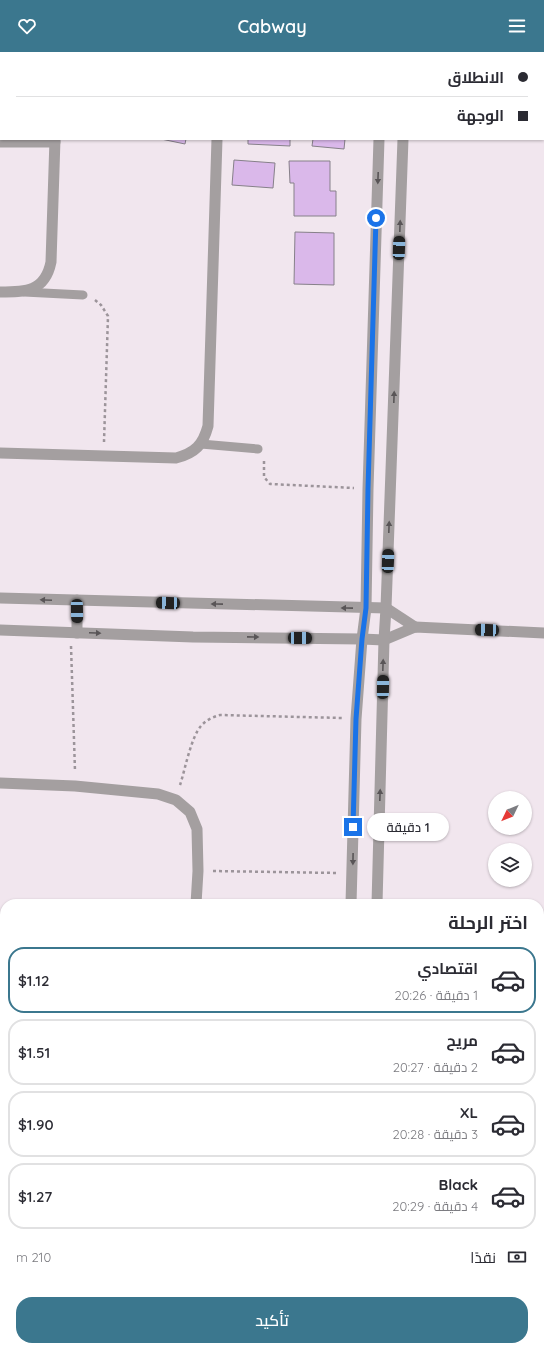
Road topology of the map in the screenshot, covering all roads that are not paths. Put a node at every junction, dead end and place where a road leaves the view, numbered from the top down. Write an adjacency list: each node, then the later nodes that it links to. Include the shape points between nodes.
1 (217, 140): 9 (street, via 208,426)
2 (379, 140): 14 (street, one-way to 14)
3 (403, 140): 15 (street, one-way to 3)
4 (55, 141): 5 (street); 7 (street, via 51,262 41,282)
5 (0, 142)
6 (0, 292): 7 (street)
7 (22, 292): 8 (lane)
8 (83, 295)
9 (201, 444): 10 (lane); 11 (street, via 194,451 176,458)
10 (258, 449)
11 (0, 453)
12 (0, 598): 13 (street, one-way to 12)
13 (77, 600): 14 (street, one-way to 13); 18 (street)
14 (366, 608): 15 (street); 20 (street)
15 (386, 608): 16 (street); 21 (street)
16 (415, 627): 19 (street); 21 (street)
17 (0, 630): 18 (street)
18 (74, 633): 20 (street, one-way to 20)
19 (544, 633)
20 (362, 639): 21 (street); 24 (street, one-way to 24, via 356,719)
21 (384, 640): 25 (street, one-way to 21)
22 (0, 783): 23 (street, via 75,786 158,794 176,800 190,812 197,829)
23 (196, 899)
24 (352, 899)
25 (376, 899)

